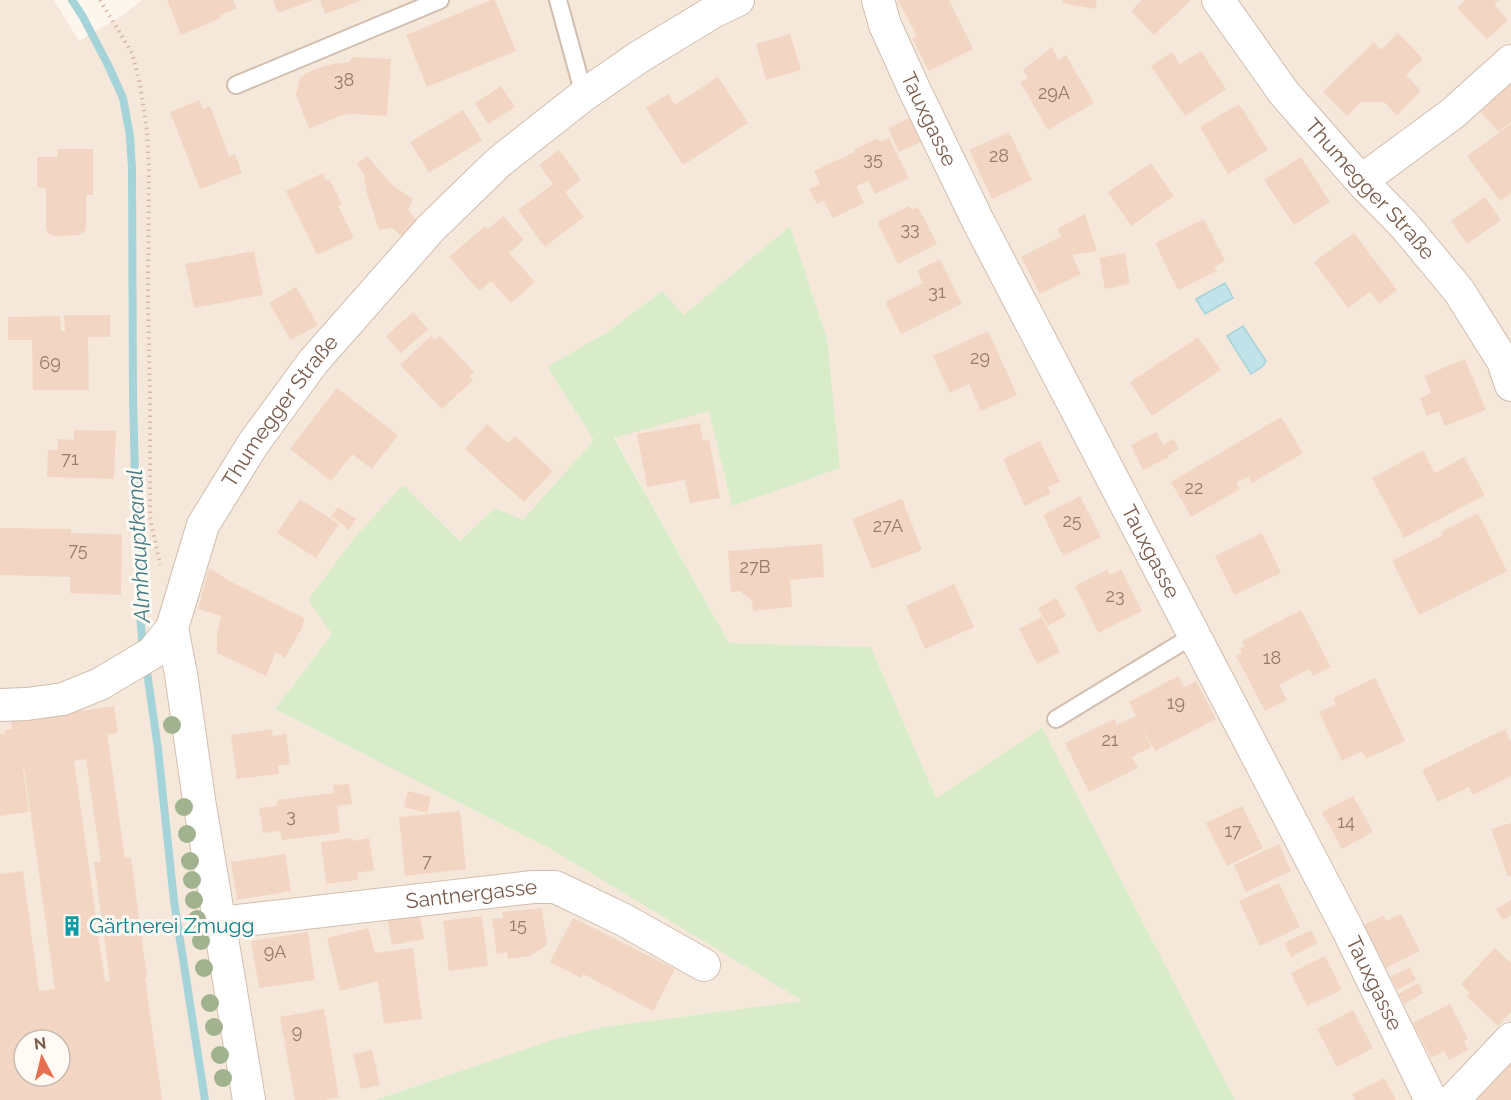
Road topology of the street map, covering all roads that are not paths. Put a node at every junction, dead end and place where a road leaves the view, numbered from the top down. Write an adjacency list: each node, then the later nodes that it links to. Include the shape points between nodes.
1 (440, 0): 7 (lane)
2 (558, 0): 8 (lane)
3 (738, 0): 8 (street, Thumegger Straße)
4 (878, 0): 12 (street, Tauxgasse, via 885,26 978,221)
5 (1218, 0): 9 (street, Thumegger Straße, via 1284,93)
6 (1511, 62): 9 (street, via 1452,114)
7 (236, 85)
8 (584, 94): 11 (street, Thumegger Straße, via 499,162 431,228 313,362 253,444 202,525)
9 (1361, 181): 10 (street, Thumegger Straße, via 1405,226 1458,291 1503,361)
10 (1511, 385)
11 (172, 628): 13 (street, Thumegger Straße, via 142,659 100,684 63,699); 15 (street)
12 (1194, 635): 14 (lane); 19 (street, Tauxgasse, via 1348,930)
13 (0, 705)
14 (1056, 719)
15 (219, 923): 16 (street, Santnergasse, via 555,887); 18 (street)
16 (704, 965)
17 (1511, 1039): 20 (street)
18 (249, 1100)
19 (1431, 1100)
20 (1453, 1100)

